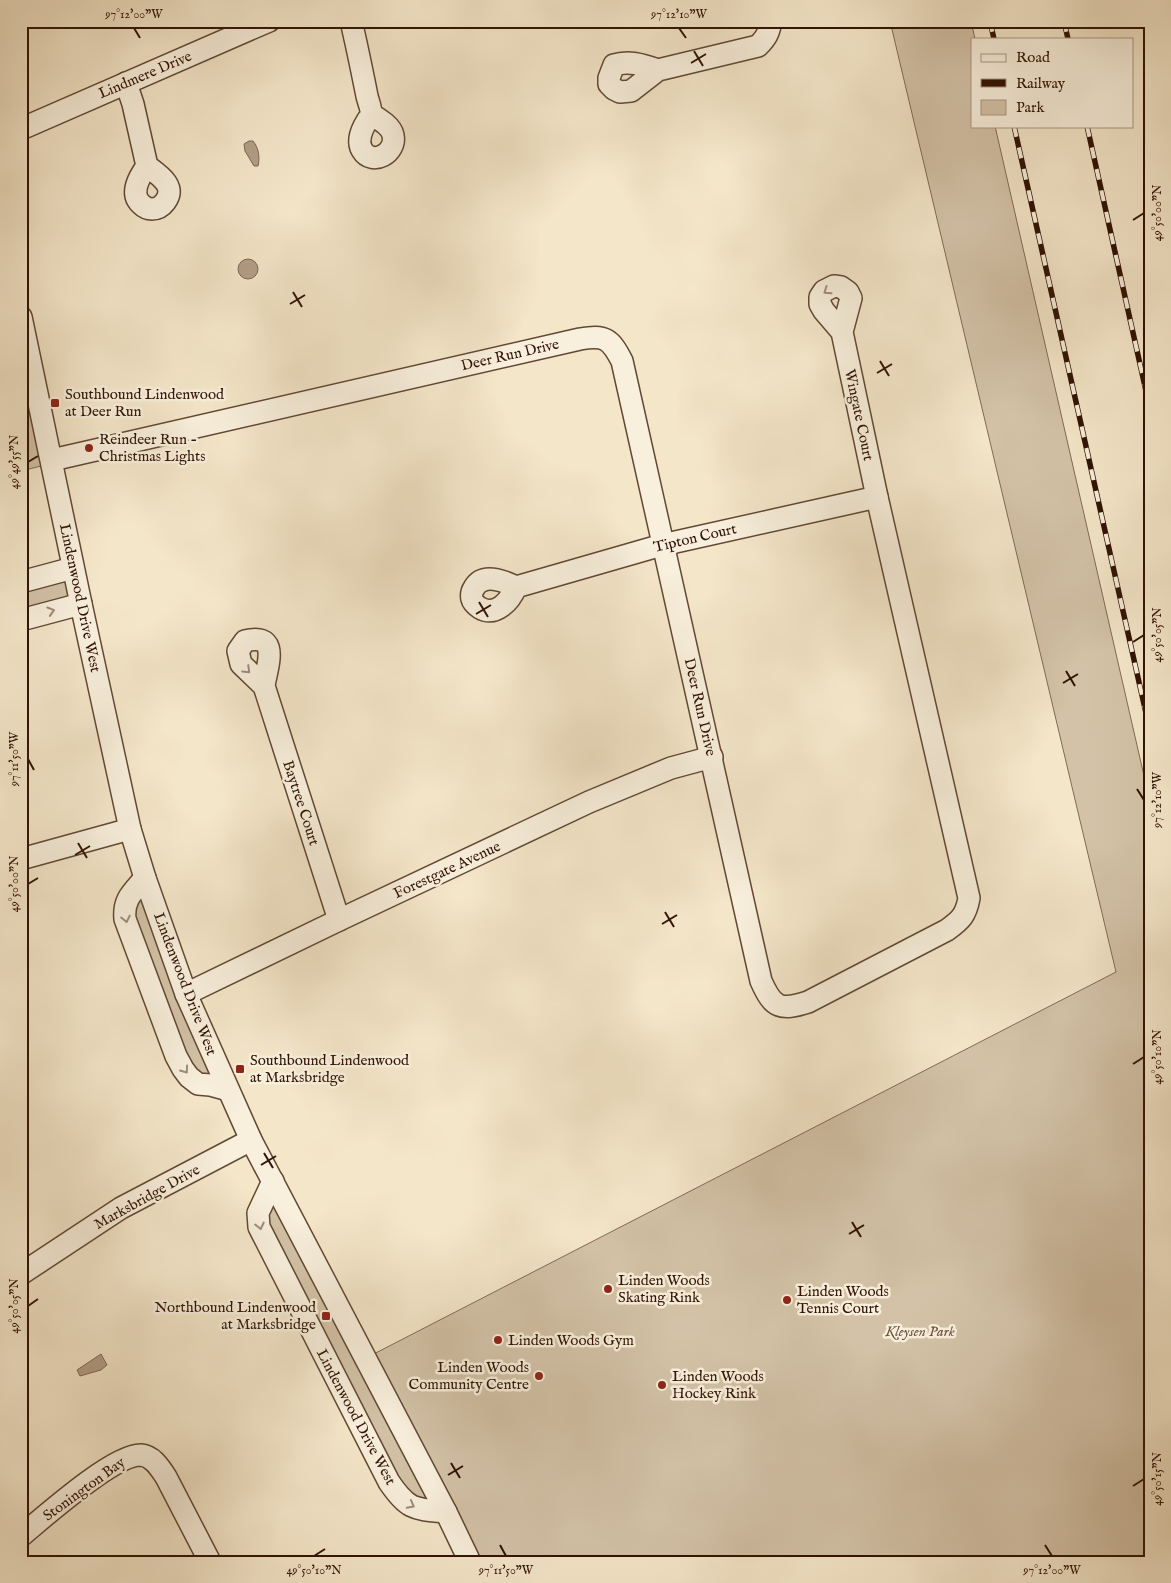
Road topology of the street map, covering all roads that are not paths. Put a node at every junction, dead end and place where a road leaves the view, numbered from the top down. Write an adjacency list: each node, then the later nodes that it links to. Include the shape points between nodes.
1 (269, 21): 5 (street, Lindmere Drive)
2 (351, 21): 6 (street)
3 (771, 21): 4 (street, via 769,32 758,46)
4 (658, 70)
5 (126, 82): 7 (street, Lindmere Drive); 8 (street)
6 (371, 114)
7 (21, 129)
8 (147, 166)
9 (21, 317): 11 (street, Lindenwood Drive West)
10 (842, 332): 12 (street, Wingate Court)
11 (52, 460): 13 (street, Deer Run Drive, via 598,336 615,347 622,361); 14 (street, Lindenwood Drive West)
12 (877, 497): 13 (street, Tipton Court); 20 (street, Deer Run Drive, via 968,891 967,911 947,930 808,1002 790,1008 776,1004 761,981)
13 (662, 545): 16 (street, Tipton Court); 20 (street, Deer Run Drive)
14 (73, 568): 15 (street); 17 (street, Lindenwood Drive West)
15 (21, 582)
16 (516, 588)
17 (81, 604): 18 (street, one-way to 17); 21 (street, Lindenwood Drive West)
18 (21, 620)
19 (264, 686): 24 (street, Baytree Court)
20 (712, 757): 24 (street, Forestgate Avenue, via 671,768 589,802)
21 (130, 828): 22 (street); 23 (street, Lindenwood Drive West)
22 (21, 859)
23 (145, 878): 25 (street, Lindenwood Drive West); 26 (street, one-way to 26, via 128,897 125,919 176,1056 189,1077 198,1084)
24 (339, 920): 25 (street, Forestgate Avenue)
25 (186, 994): 26 (street, Lindenwood Drive West)
26 (228, 1090): 27 (street, Lindenwood Drive West)
27 (251, 1140): 28 (street, Lindenwood Drive West); 29 (street, Marksbridge Drive, via 121,1208)
28 (273, 1181): 30 (street, Lindenwood Drive West); 30 (street, Lindenwood Drive West, one-way to 30, via 258,1213 259,1227 389,1482 412,1508)
29 (21, 1274)
30 (446, 1512): 33 (street, Lindenwood Drive West)
31 (21, 1536): 32 (street, Stonington Bay, via 116,1463 143,1455 158,1464)
32 (210, 1562)
33 (470, 1562)

